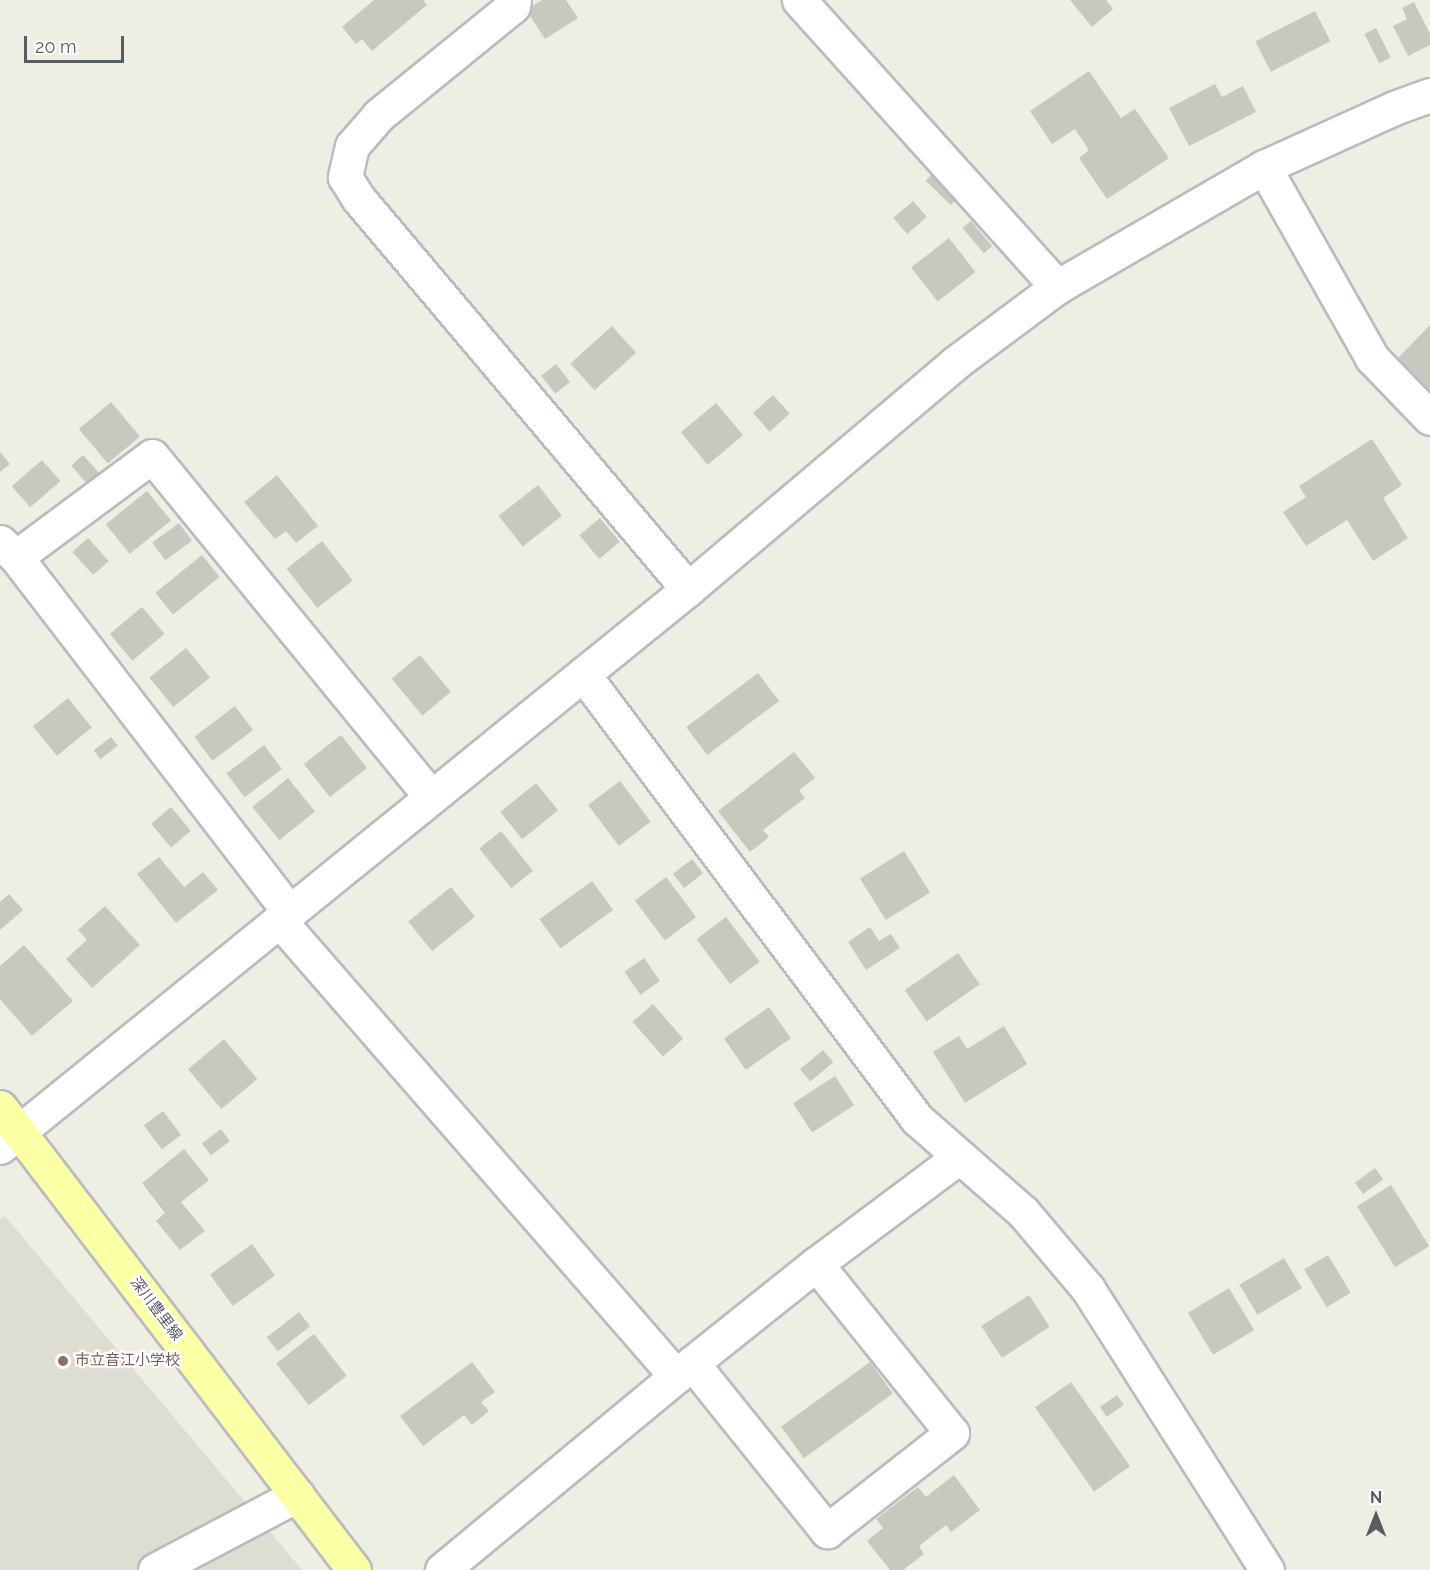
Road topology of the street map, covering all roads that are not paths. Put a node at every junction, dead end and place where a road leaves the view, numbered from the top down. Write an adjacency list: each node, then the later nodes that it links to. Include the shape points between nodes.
1 (514, 0): 8 (street, via 513,6 379,115 352,146 345,177 358,198)
2 (799, 0): 5 (street)
3 (1430, 95): 4 (street)
4 (1264, 167): 5 (street); 6 (street, via 1372,358)
5 (1057, 287): 8 (street, via 955,363)
6 (1430, 418)
7 (8, 549): 10 (street, via 152,456); 11 (street)
8 (688, 589): 9 (street)
9 (583, 674): 10 (street); 13 (street, via 916,1119)
10 (431, 797): 11 (street)
11 (284, 915): 12 (street); 15 (street)
12 (7, 1128): 16 (main road, 深川豊里線)
13 (959, 1157): 14 (street); 20 (street, via 1023,1212 1088,1289)
14 (816, 1264): 15 (street); 15 (street, via 952,1433 827,1531)
15 (684, 1370): 19 (street)
16 (297, 1495): 17 (street); 18 (main road, 深川豊里線)
17 (155, 1570)
18 (354, 1570)
19 (442, 1570)
20 (1267, 1570)

